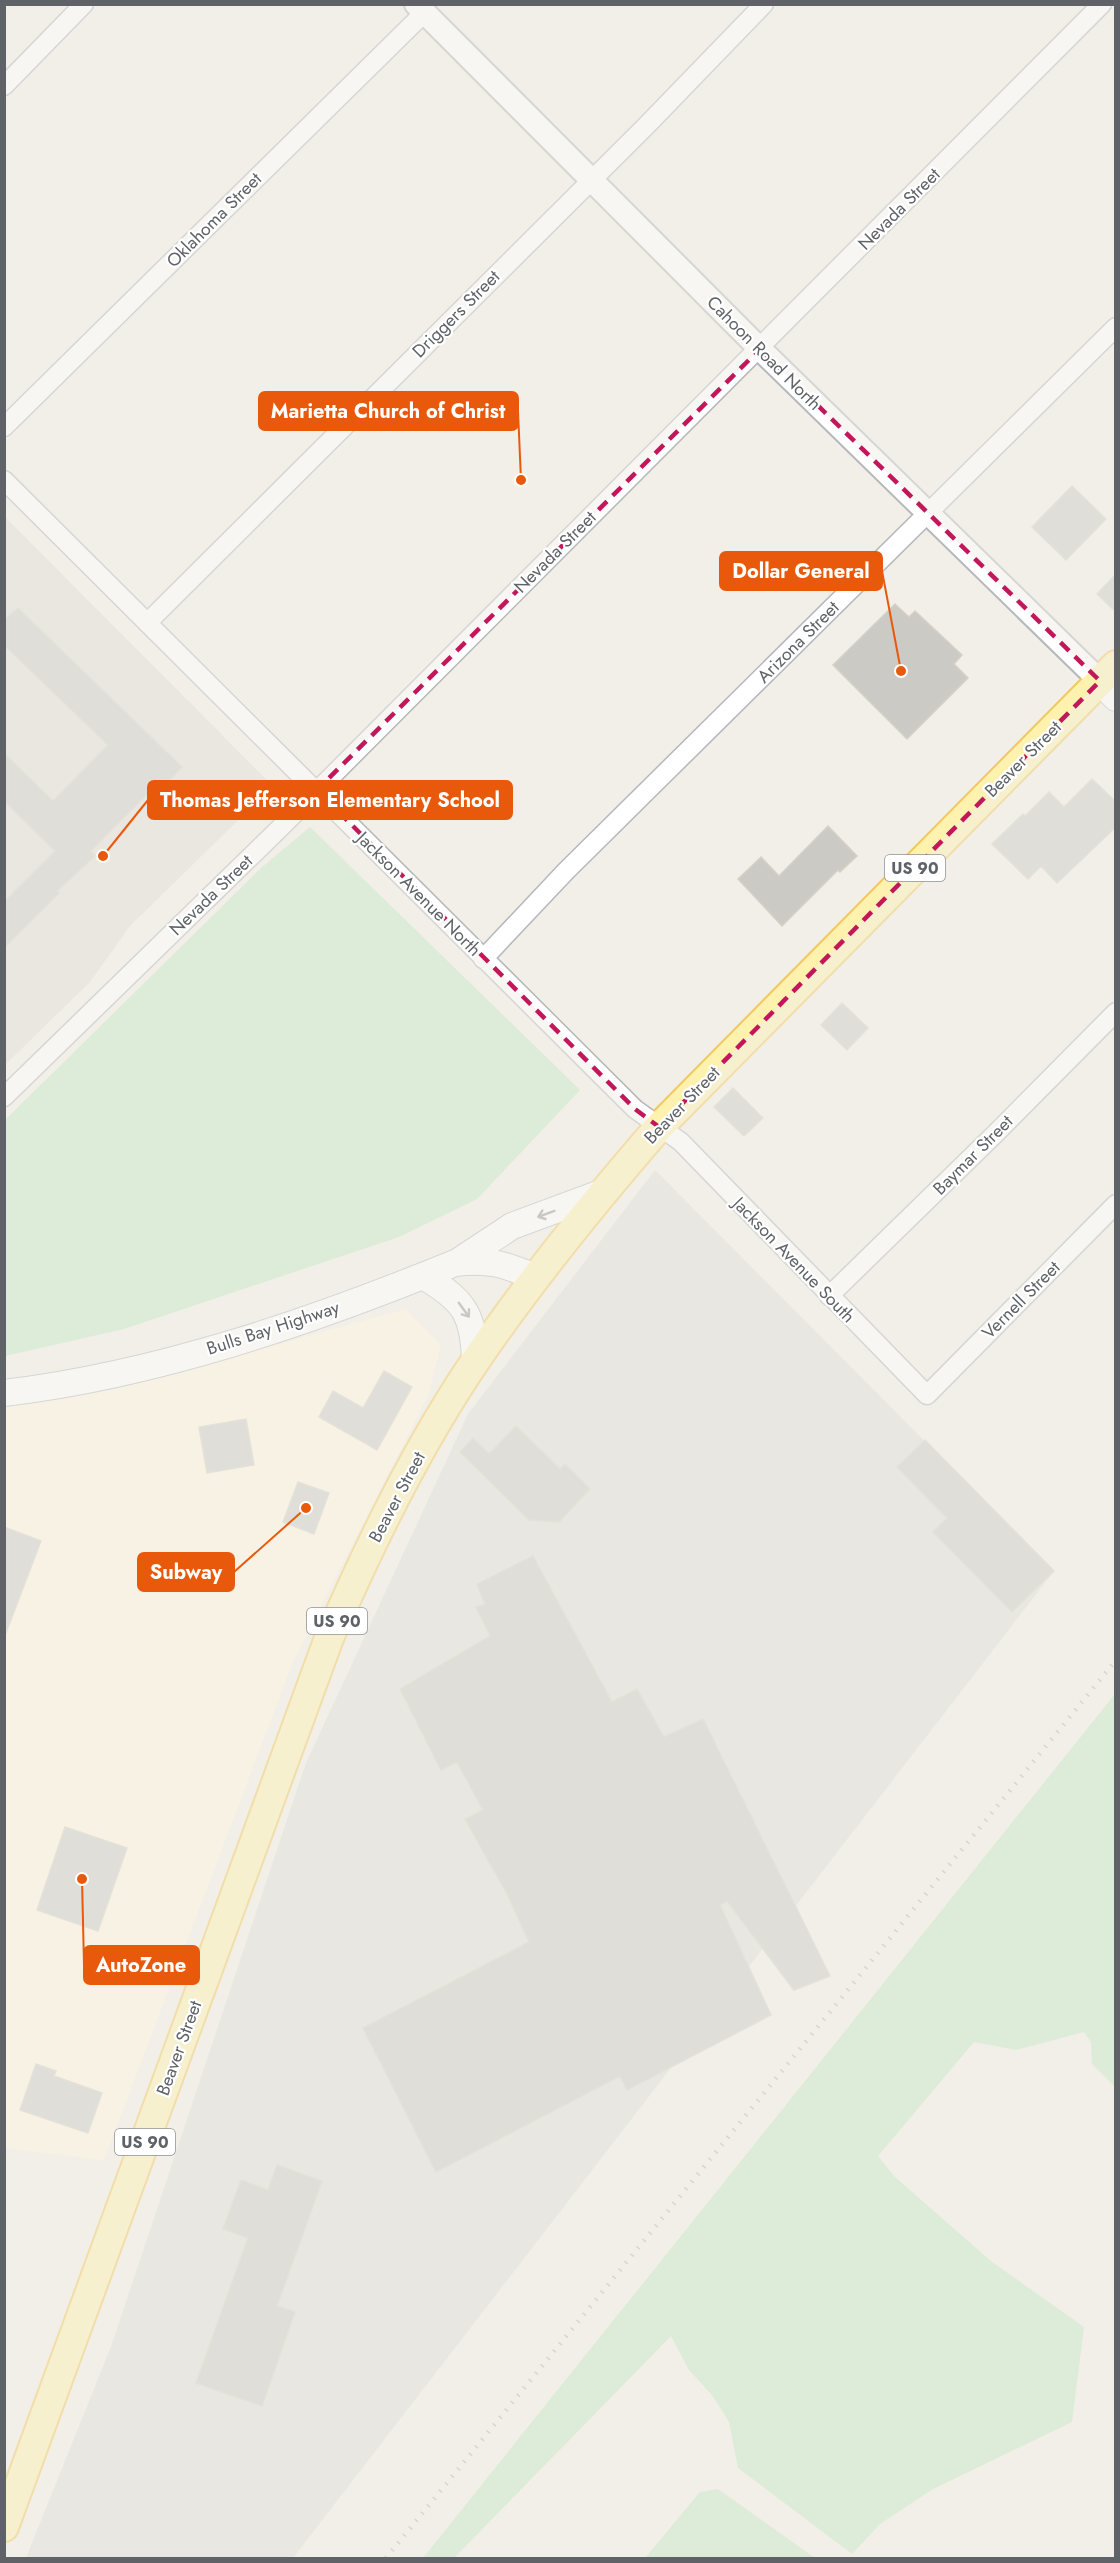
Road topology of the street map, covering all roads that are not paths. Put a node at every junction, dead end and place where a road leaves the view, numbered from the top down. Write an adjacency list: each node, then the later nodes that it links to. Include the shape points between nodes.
1 (84, 4): 5 (street)
2 (764, 4): 6 (street, Driggers Street)
3 (1102, 4): 8 (street, Nevada Street)
4 (420, 9): 6 (street, Cahoon Road North); 9 (street, Oklahoma Street)
5 (4, 86)
6 (591, 179): 8 (street, Cahoon Road North); 12 (street, Driggers Street)
7 (1116, 327): 11 (street, Arizona Street)
8 (760, 349): 11 (street, Cahoon Road North); 14 (street, Nevada Street)
9 (4, 427)
10 (4, 480): 12 (street, Jackson Avenue North)
11 (927, 514): 13 (street, Cahoon Road North); 15 (street, Arizona Street)
12 (147, 623): 14 (street, Jackson Avenue North)
13 (1110, 681): 18 (main road, Beaver Street / US 90)
14 (316, 790): 15 (street, Jackson Avenue North); 17 (street, Nevada Street)
15 (483, 959): 18 (street, Jackson Avenue North, via 635,1109)
16 (1116, 1012): 24 (street, Baymar Street)
17 (4, 1096)
18 (659, 1127): 19 (main road, Beaver Street / US 90); 24 (street, Jackson Avenue South, via 681,1142)
19 (601, 1193): 21 (main road, one-way to 21, via 512,1226); 23 (main road, Beaver Street / US 90)
20 (1116, 1204): 27 (street, Vernell Street)
21 (455, 1263): 22 (main road, Bulls Bay Highway); 23 (main road, Bulls Bay Highway, via 499,1262)
22 (423, 1276): 25 (main road, one-way to 25, via 445,1289 470,1317); 26 (main road, Bulls Bay Highway, via 268,1332 175,1359 43,1389)
23 (535, 1277): 25 (main road, Beaver Street / US 90)
24 (829, 1296): 27 (street, Jackson Avenue South)
25 (475, 1362): 28 (main road, Beaver Street / US 90, via 395,1499 329,1638)
26 (4, 1393)
27 (927, 1395)
28 (4, 2527)

